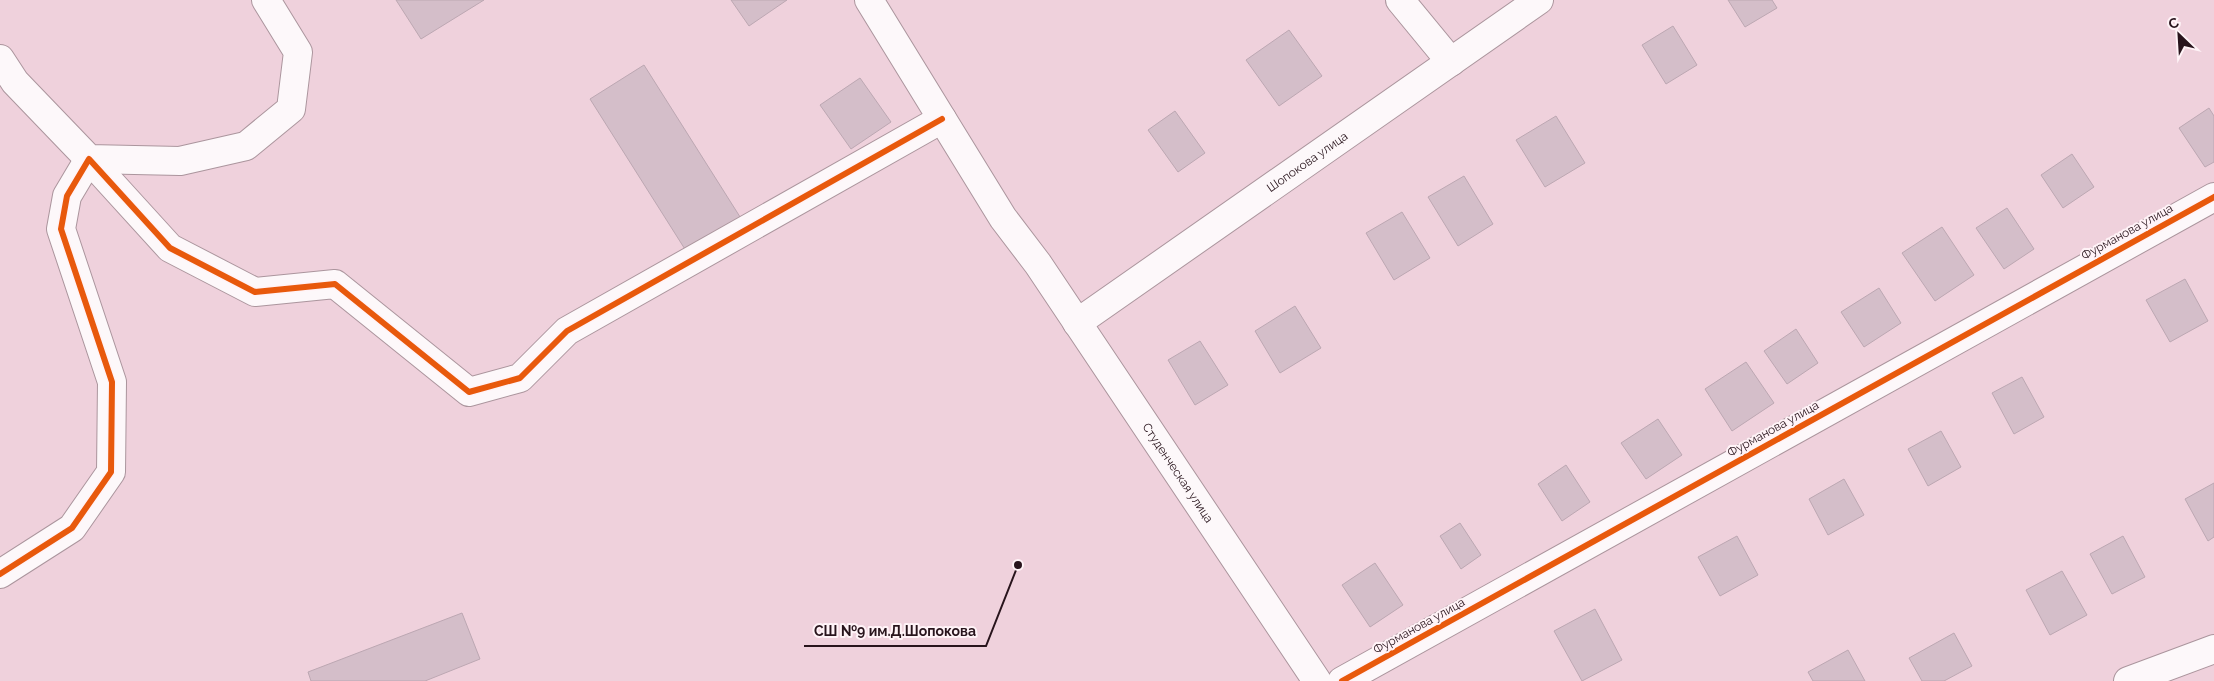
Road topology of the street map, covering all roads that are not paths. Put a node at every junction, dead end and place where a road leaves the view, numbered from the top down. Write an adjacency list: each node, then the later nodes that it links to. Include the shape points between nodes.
1 (266, 0): 8 (street, via 298,52 291,109 246,146 180,160)
2 (869, 0): 7 (street)
3 (1400, 0): 6 (street)
4 (1539, 0): 6 (street, Шопокова улица)
5 (0, 59): 8 (street, via 15,82)
6 (1451, 62): 10 (street, Шопокова улица)
7 (942, 120): 8 (street, via 567,331 520,378 469,392 335,284 255,292 170,248); 10 (street, Студенческая улица, via 1003,218)
8 (89, 159): 11 (street, via 67,196 61,228 112,382 111,472 72,528)
9 (2214, 196): 14 (street, Фурманова улица)
10 (1077, 323): 13 (street, Студенческая улица)
11 (0, 574)
12 (2214, 649): 15 (street)
13 (1317, 681)
14 (1342, 681)
15 (2128, 681)

